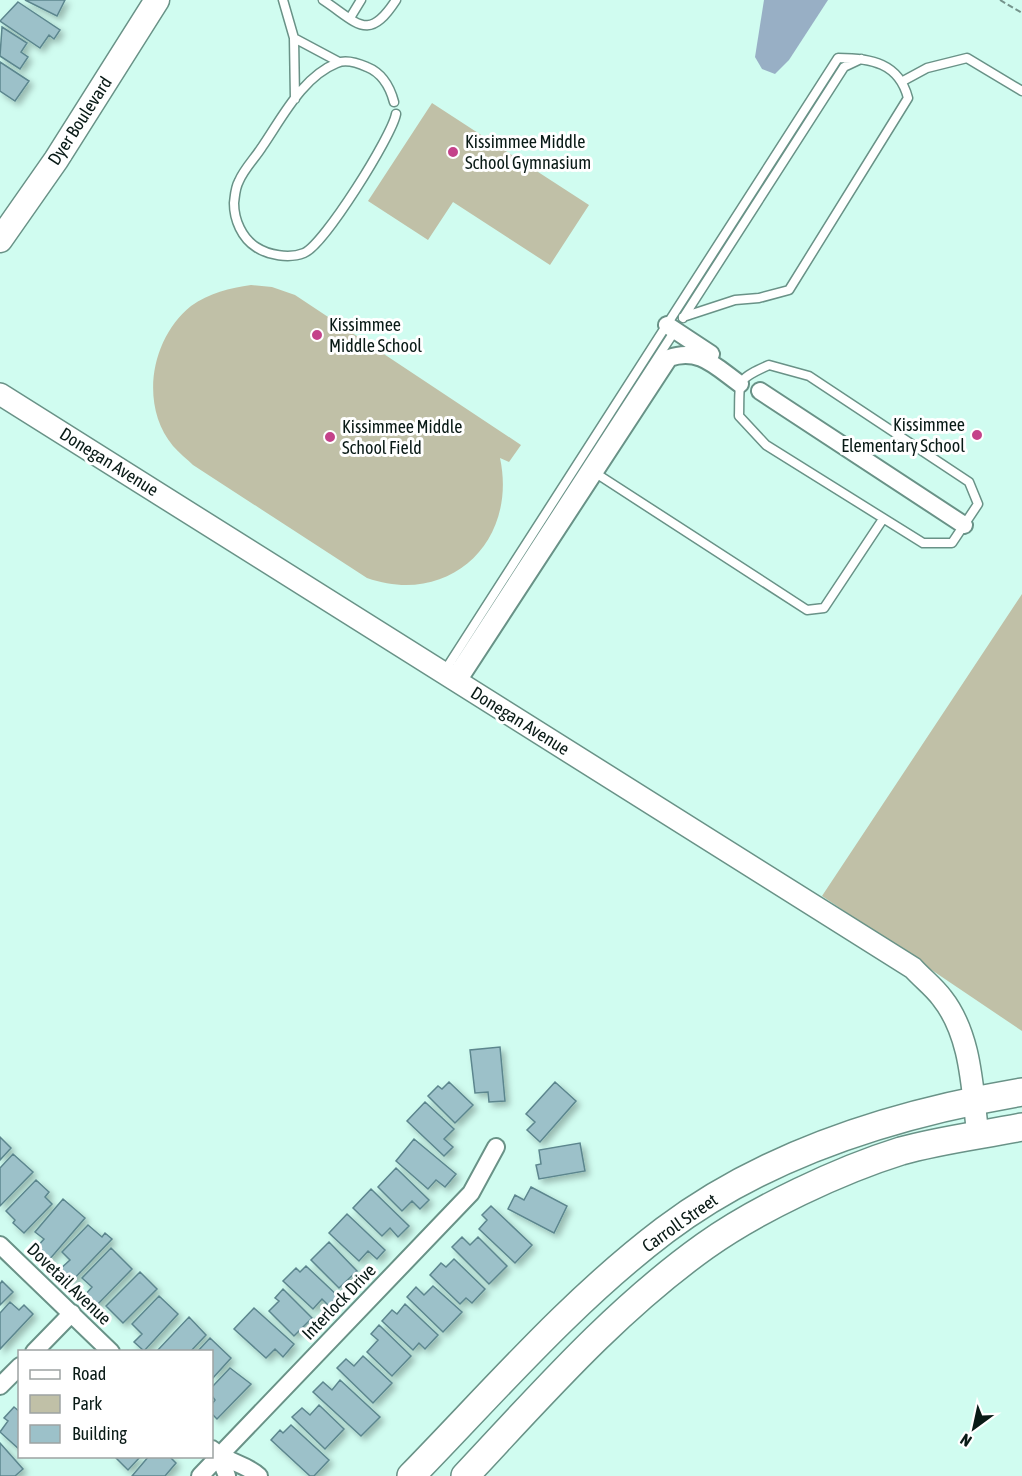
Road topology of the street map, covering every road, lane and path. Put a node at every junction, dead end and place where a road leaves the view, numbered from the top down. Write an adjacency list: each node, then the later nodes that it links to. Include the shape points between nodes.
1 (157, 0): 17 (main road, Dyer Boulevard, via 56,160)
2 (283, 0): 9 (lane)
3 (323, 0): 8 (lane)
4 (362, 0): 8 (lane)
5 (396, 0): 8 (lane, via 376,25 365,26)
6 (1000, 0): 7 (path)
7 (1022, 13)
8 (350, 18)
9 (294, 38): 11 (lane); 14 (lane)
10 (864, 58): 12 (lane, via 884,65); 18 (lane, via 844,67); 18 (lane, via 838,58)
11 (339, 62): 14 (lane, via 316,77); 15 (lane, via 358,62 374,70 391,90)
12 (903, 81): 13 (lane, via 927,68 967,58); 18 (lane, via 908,98 789,290 735,300)
13 (1022, 91)
14 (295, 99): 16 (lane, via 238,182 234,206 241,231 249,242 276,255 305,253 330,227 394,124)
15 (394, 102)
16 (396, 114)
17 (0, 240)
18 (675, 324): 19 (street); 22 (lane)
19 (742, 380): 22 (street, via 695,354 669,358); 23 (lane, via 739,416 766,445); 24 (lane, via 769,365 809,376 969,482 978,504)
20 (760, 392): 24 (street)
21 (0, 394): 25 (street, Donegan Avenue)
22 (586, 467): 23 (lane, via 807,610 824,608); 25 (street)
23 (883, 519): 24 (lane, via 923,543 952,543)
24 (964, 525)
25 (451, 677): 27 (street, Donegan Avenue, via 913,968 943,998 962,1035)
26 (1022, 1092): 27 (main road, Carroll Street)
27 (973, 1100): 29 (street, Donegan Avenue); 42 (main road, Carroll Street, via 900,1118 818,1147 738,1183 666,1229 591,1292)
28 (1022, 1127): 29 (main road)
29 (978, 1135): 43 (main road, via 902,1151 837,1174 706,1245 614,1321)
30 (496, 1147): 37 (street, Interlock Drive, via 471,1193)
31 (0, 1245): 32 (street, Dovetail Avenue)
32 (72, 1313): 33 (street); 34 (street, Dovetail Avenue)
33 (36, 1350)
34 (109, 1350)
35 (18, 1368): 36 (street)
36 (0, 1386)
37 (215, 1452): 40 (street); 41 (street)
38 (211, 1458): 39 (street, Interlock Drive)
39 (200, 1476)
40 (227, 1476)
41 (259, 1476)
42 (411, 1476)
43 (465, 1476)

